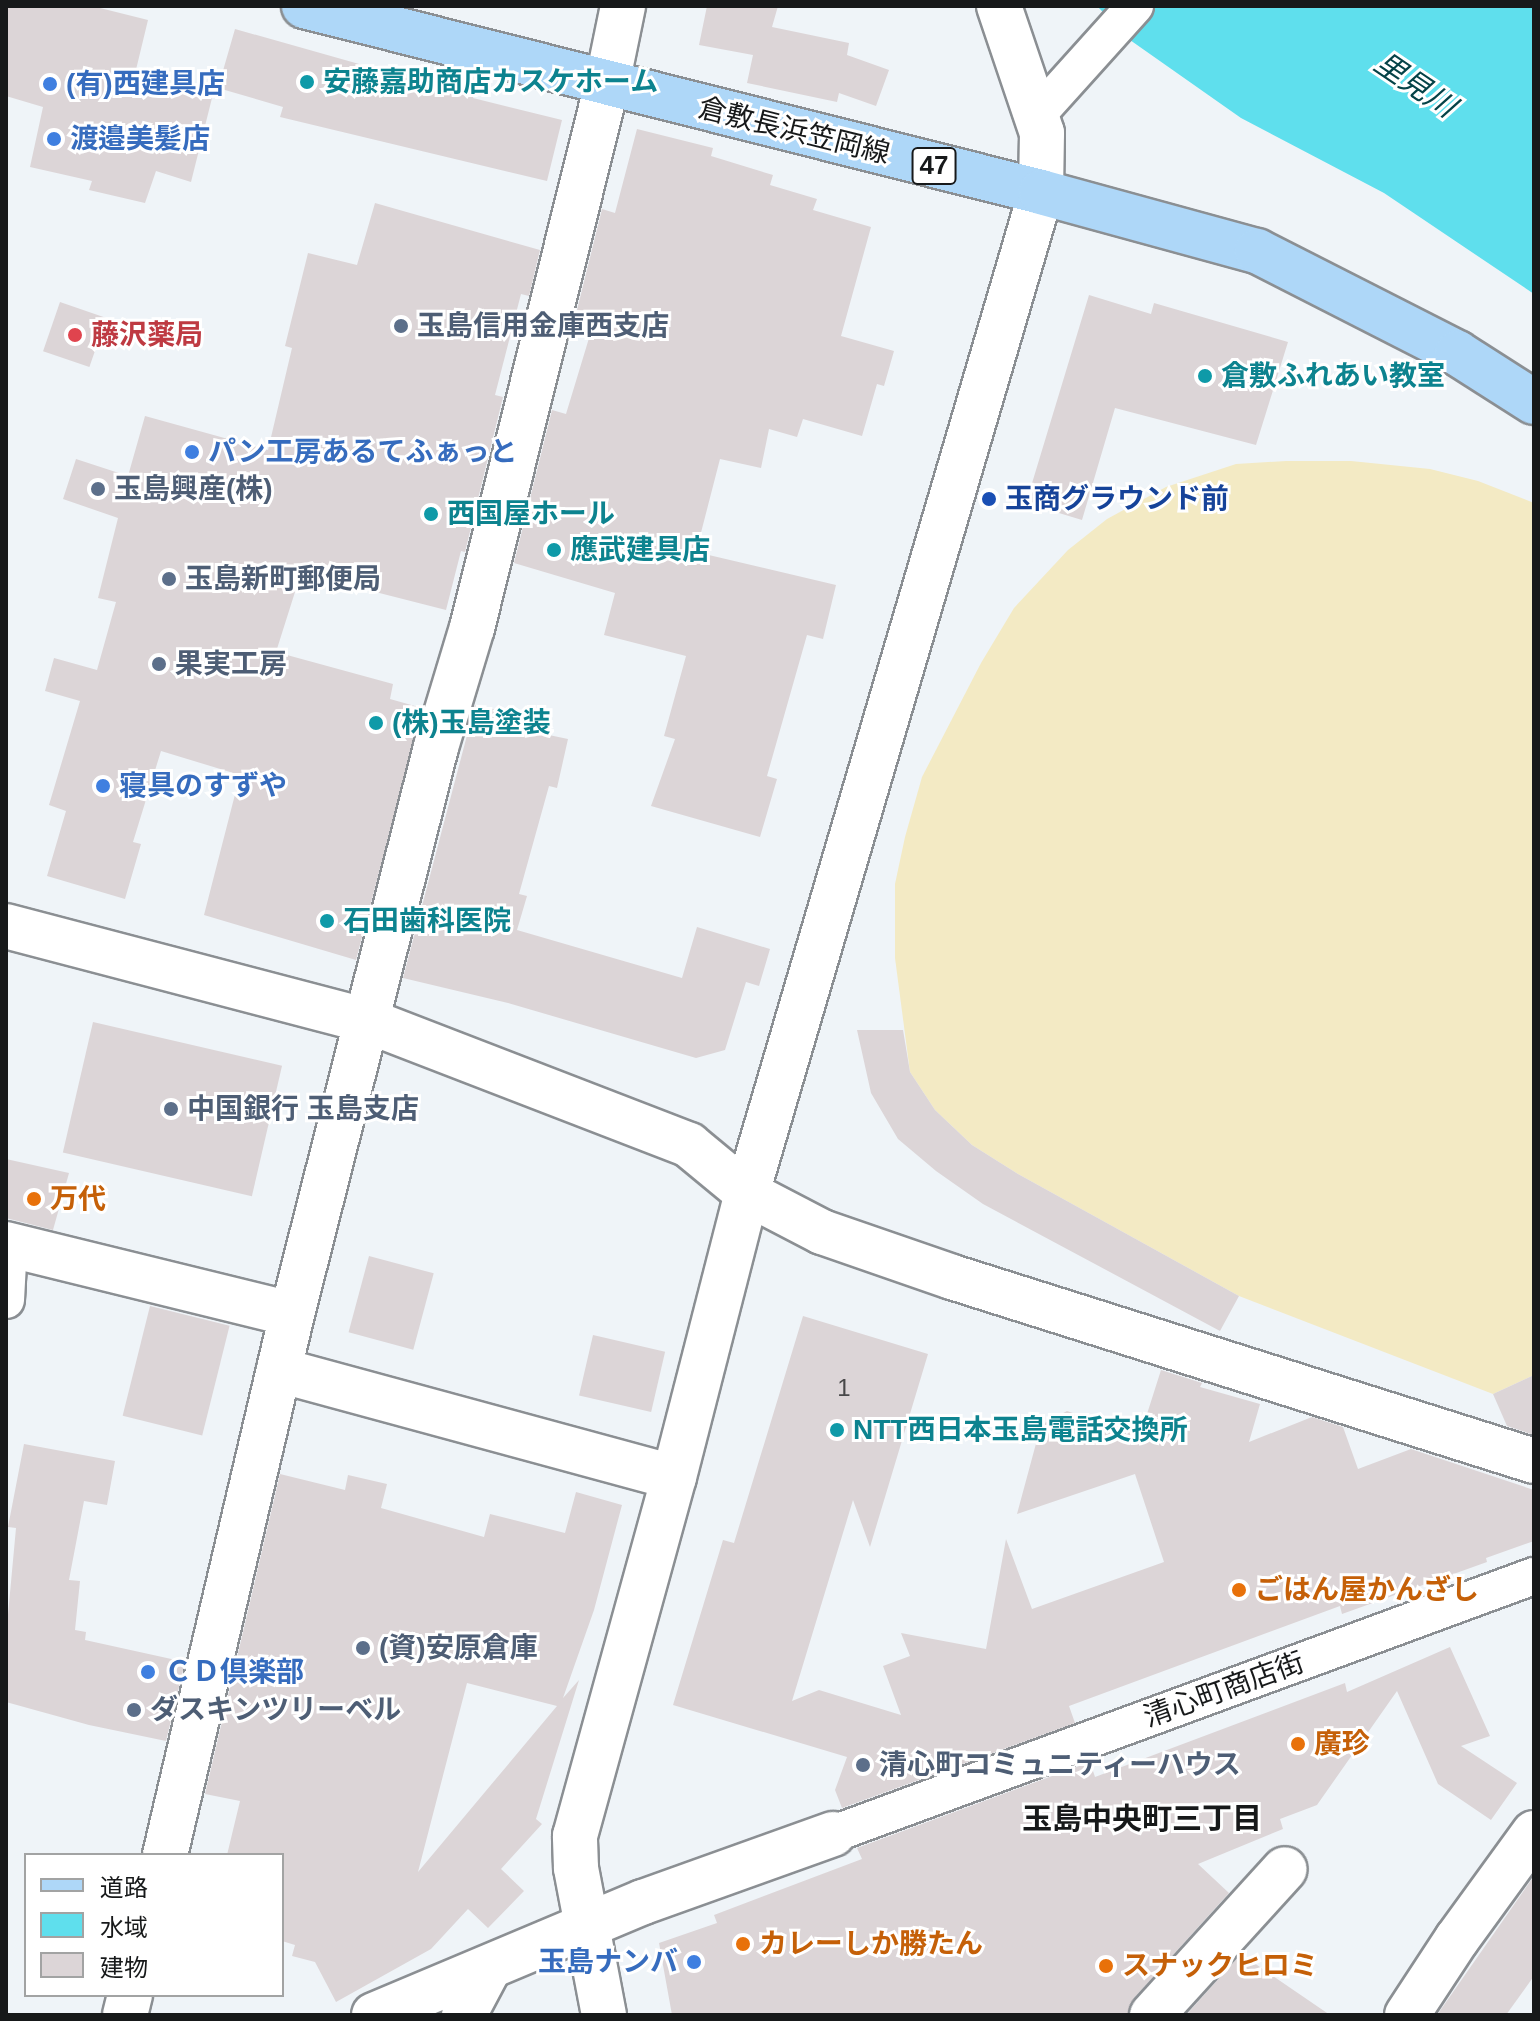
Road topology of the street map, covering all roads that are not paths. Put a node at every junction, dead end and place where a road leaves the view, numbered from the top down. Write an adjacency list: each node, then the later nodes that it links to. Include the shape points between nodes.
1 (304, 6): 5 (main road, 倉敷長浜笠岡線 / 47)
2 (623, 6): 5 (street)
3 (999, 6): 6 (street)
4 (1135, 6): 6 (street)
5 (607, 84): 7 (main road, 倉敷長浜笠岡線 / 47); 10 (street)
6 (1036, 116): 7 (street, via 1042,133)
7 (1041, 192): 8 (main road, 倉敷長浜笠岡線 / 47, via 1257,251 1457,353); 11 (street)
8 (1534, 402)
9 (6, 926): 10 (street)
10 (368, 1021): 11 (street, via 689,1145); 14 (street)
11 (747, 1193): 16 (street, via 822,1232 952,1277); 17 (street)
12 (8, 1244): 13 (street); 14 (street)
13 (6, 1300)
14 (292, 1314): 15 (street)
15 (279, 1370): 17 (street); 21 (street)
16 (1534, 1461)
17 (674, 1477): 23 (street, via 575,1836)
18 (1534, 1576): 20 (street, 清心町商店街)
19 (1534, 1833): 29 (street)
20 (833, 1834): 23 (street, 清心町商店街)
21 (165, 1853)
22 (1285, 1869): 28 (street)
23 (586, 1926): 24 (street, 清心町商店街); 27 (street)
24 (489, 1968): 25 (street, 清心町商店街); 26 (street)
25 (374, 2015)
26 (464, 2015)
27 (604, 2015)
28 (1152, 2015)
29 (1407, 2015)

